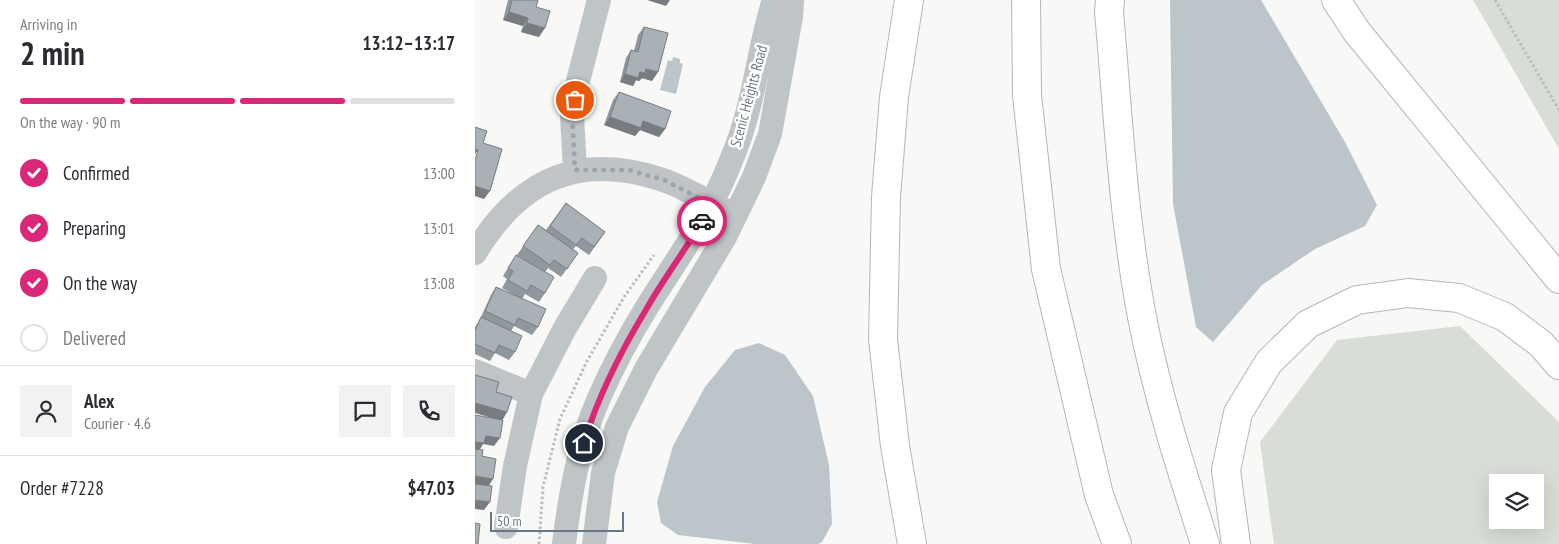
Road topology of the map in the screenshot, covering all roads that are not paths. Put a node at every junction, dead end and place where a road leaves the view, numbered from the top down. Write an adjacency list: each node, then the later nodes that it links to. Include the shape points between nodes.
1 (599, 0): 8 (street, via 572,116)
2 (774, 0): 9 (street, Scenic Heights Road, via 745,121)
3 (792, 0): 10 (street, Scenic Heights Road, via 770,134)
4 (909, 0): 20 (highway, via 894,97 883,339 895,446)
5 (1026, 0): 21 (highway, via 1027,95 1046,269 1099,495)
6 (1110, 0): 22 (highway, via 1127,221 1142,317 1163,410)
7 (1336, 0): 13 (highway, via 1357,32)
8 (575, 170): 9 (street, via 629,170 664,180); 11 (street, via 547,181 519,198)
9 (711, 204): 10 (street); 18 (street, Scenic Heights Road, via 647,307 599,399 578,463)
10 (735, 215): 19 (street, Scenic Heights Road, via 617,427 603,473)
11 (477, 247)
12 (595, 278): 16 (street)
13 (1559, 279)
14 (1559, 365): 23 (highway, via 1541,344 1505,317 1459,298 1408,293 1357,300 1308,324 1269,362 1238,412 1226,470)
15 (475, 371): 16 (street)
16 (531, 394): 17 (street)
17 (506, 527)
18 (564, 544)
19 (594, 544)
20 (912, 544)
21 (1117, 544)
22 (1205, 544)
23 (1236, 544)

